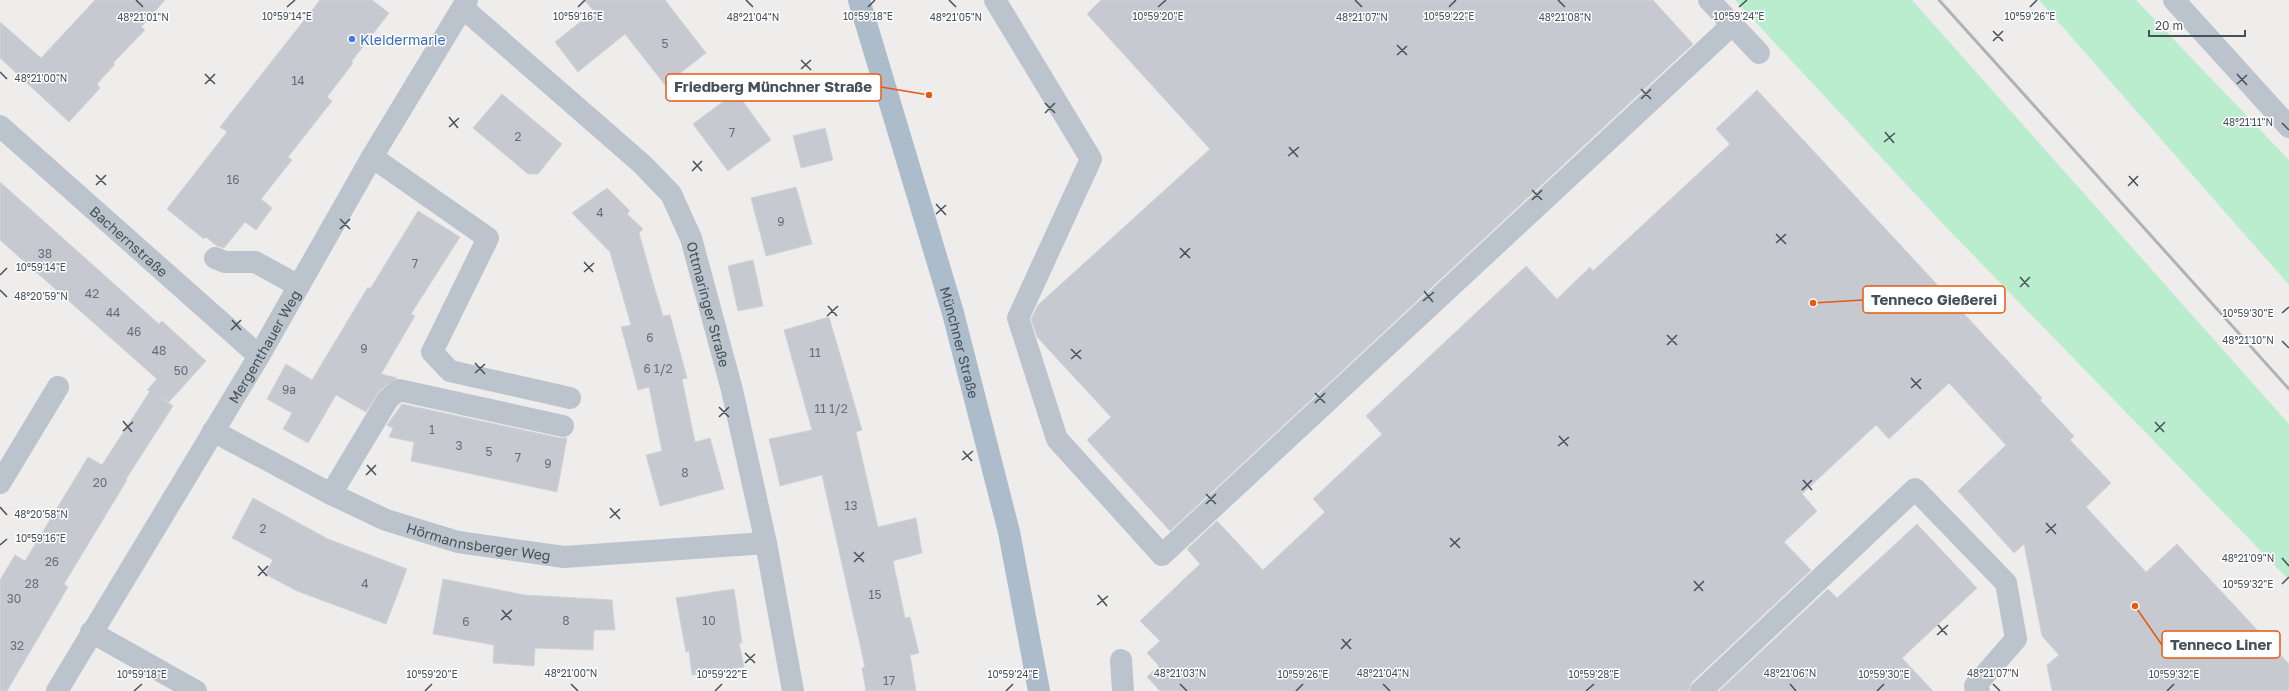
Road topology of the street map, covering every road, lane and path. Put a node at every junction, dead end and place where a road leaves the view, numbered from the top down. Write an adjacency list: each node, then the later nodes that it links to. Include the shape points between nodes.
1 (859, 0): 27 (main road, Münchner Straße, via 955,321 1009,532)
2 (995, 0): 6 (street, via 1091,159 1018,318 1057,439 1162,555)
3 (1709, 0): 6 (street)
4 (2174, 0): 9 (street)
5 (465, 4): 10 (street, Mergenthauer Weg); 20 (street, Ottmaringer Straße, via 642,164 671,194 692,238 732,390)
6 (1732, 25): 7 (street)
7 (1759, 53)
8 (0, 126): 13 (street, Bachernstraße)
9 (2289, 127)
10 (372, 157): 12 (street, Mergenthauer Weg); 15 (street, via 488,238 432,352 450,371)
11 (215, 258): 12 (street, via 225,262 255,262)
12 (299, 286): 13 (street, Mergenthauer Weg)
13 (259, 356): 17 (street, Mergenthauer Weg)
14 (58, 387): 18 (street)
15 (570, 398)
16 (563, 426): 19 (street, via 399,390 388,398)
17 (213, 430): 19 (street, Hörmannsberger Weg); 21 (street, Mergenthauer Weg)
18 (0, 483)
19 (331, 494): 20 (street, Hörmannsberger Weg, via 386,520 458,542 564,557)
20 (766, 543): 26 (street, Ottmaringer Straße)
21 (91, 632): 24 (street, Mergenthauer Weg); 25 (street)
22 (1121, 660): 28 (street)
23 (1974, 689): 29 (street, via 2016,639 2006,583 1915,489)
24 (57, 691)
25 (196, 691)
26 (793, 691)
27 (1039, 691)
28 (1123, 691)
29 (1701, 691)

